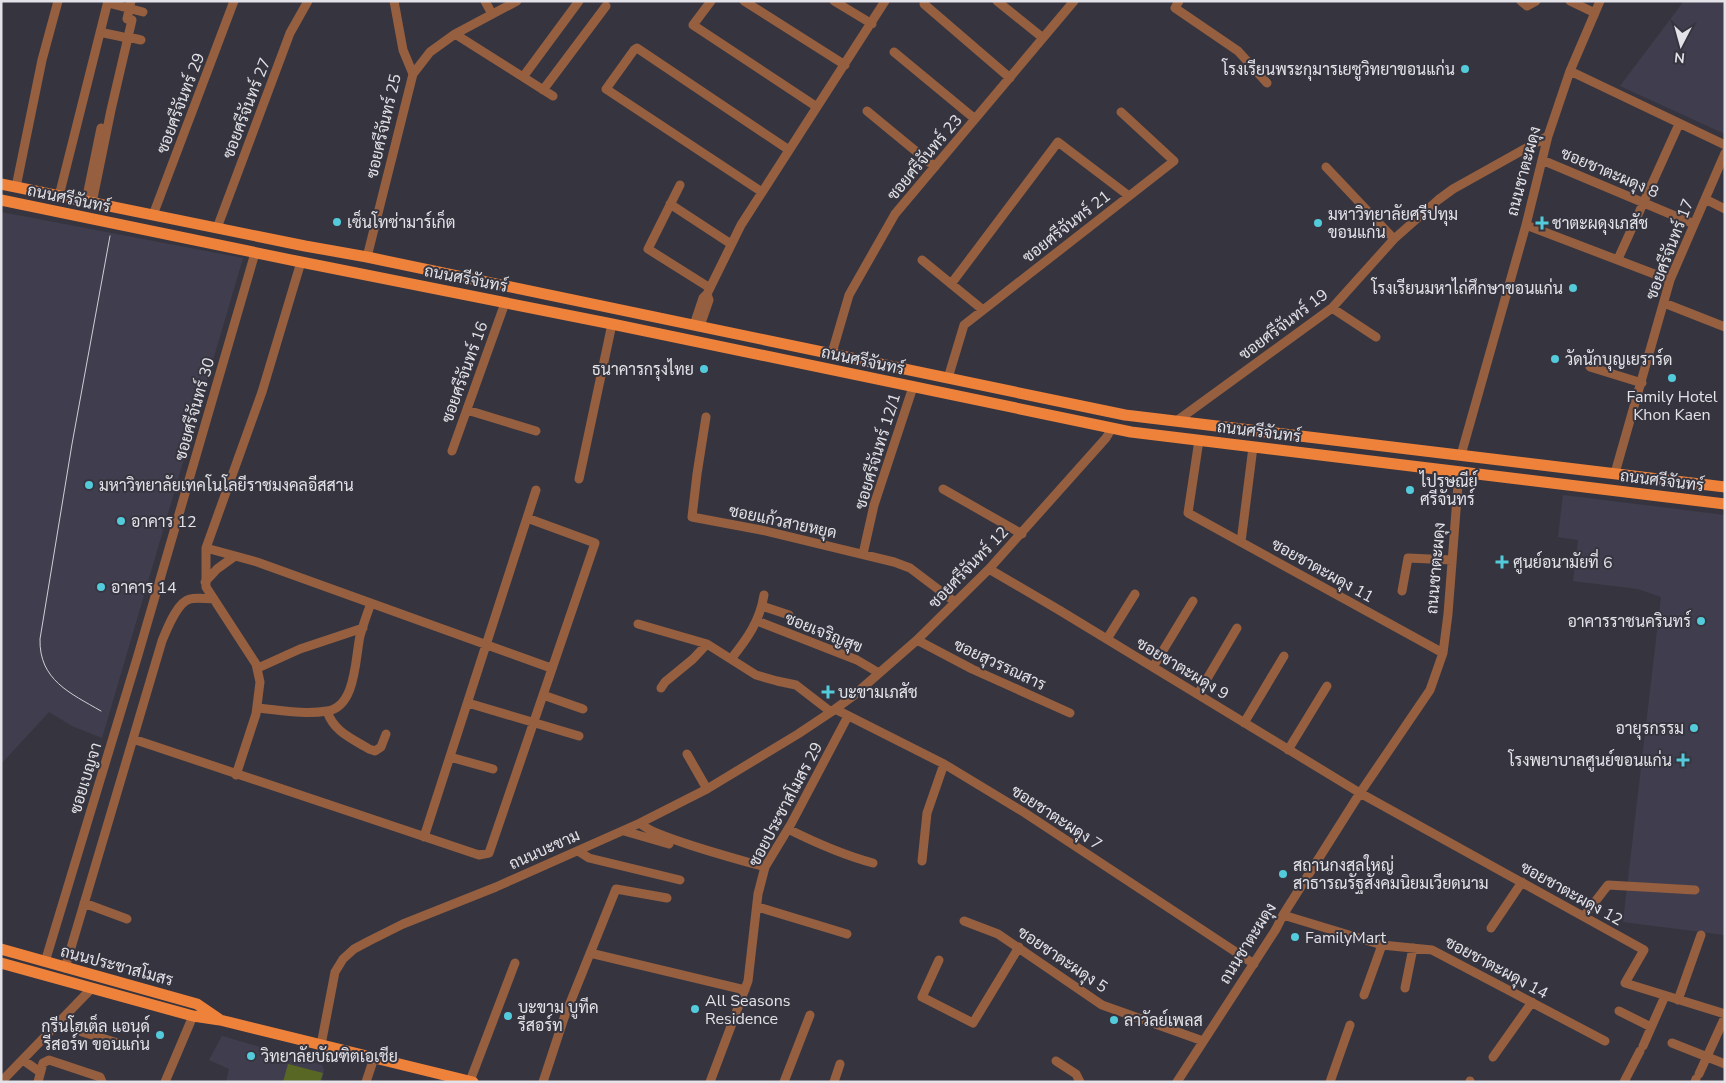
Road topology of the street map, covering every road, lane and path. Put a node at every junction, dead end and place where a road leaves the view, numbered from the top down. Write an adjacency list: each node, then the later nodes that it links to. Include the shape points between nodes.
1 (58, 1): 56 (street, via 42,60)
2 (234, 1): 66 (street, ซอยศรีจันทร์ 29)
3 (308, 1): 69 (street, ซอยศรีจันทร์ 27, via 290,34)
4 (394, 1): 36 (street, ซอยศรีจันทร์ 25, via 403,50)
5 (484, 1): 25 (street)
6 (517, 1): 25 (street)
7 (579, 1): 37 (street)
8 (711, 1): 42 (street, via 693,25)
9 (744, 1): 34 (street)
10 (834, 1): 27 (street)
11 (885, 1): 27 (street)
12 (997, 1): 31 (street)
13 (1179, 1): 39 (street, via 1175,8 1238,52)
14 (1521, 1): 15 (street, via 1527,6)
15 (1536, 1)
16 (1600, 1): 24 (street, ถนนชาตะผดุง)
17 (1073, 2): 31 (street, ซอยศรีจันทร์ 23)
18 (1569, 2): 24 (street)
19 (110, 3): 21 (street); 58 (street)
20 (924, 4): 38 (street)
21 (130, 5): 23 (street); 30 (street, via 127,19 132,20)
22 (606, 6): 40 (street)
23 (143, 12)
24 (1595, 13): 35 (street, ถนนชาตะผดุง)
25 (492, 14): 29 (street)
26 (126, 24): 30 (street)
27 (872, 24): 34 (street)
28 (104, 33): 30 (street)
29 (455, 34): 36 (street, via 430,52); 37 (street)
30 (125, 37): 32 (street); 62 (street, via 105,109)
31 (1043, 38): 38 (street, ซอยศรีจันทร์ 23)
32 (141, 40)
33 (894, 52): 45 (street)
34 (845, 65): 42 (street)
35 (1570, 72): 46 (street); 47 (street, ถนนชาตะผดุง)
36 (413, 74): 74 (street, ซอยศรีจันทร์ 25)
37 (523, 77): 40 (street)
38 (1010, 78): 45 (street, ซอยศรีจันทร์ 23)
39 (1267, 83)
40 (543, 90): 41 (street)
41 (553, 96)
42 (817, 107): 49 (street)
43 (867, 111): 52 (street)
44 (1121, 112): 59 (street, ซอยศรีจันทร์ 21, via 1174,161)
45 (975, 120): 52 (street, ซอยศรีจันทร์ 23)
46 (1679, 124): 48 (street); 63 (street)
47 (1548, 136): 51 (street, ถนนชาตะผดุง); 70 (street, ซอยศรีจันทร์ 19, via 1453,189)
48 (1725, 145)
49 (789, 150): 57 (street); 57 (street, via 637,48 606,89)
50 (1725, 153): 60 (street, ซอยศรีจันทร์ 17)
51 (1542, 160): 63 (street, ซอยชาตะผดุง 8); 68 (street, ถนนชาตะผดุง)
52 (935, 167): 89 (street, ซอยศรีจันทร์ 23, via 896,214 849,295)
53 (1326, 167): 70 (street)
54 (1, 184): 56 (main road, ถนนศรีจันทร์)
55 (680, 185): 64 (street)
56 (16, 187): 58 (main road, ถนนศรีจันทร์)
57 (762, 192): 71 (street)
58 (59, 196): 62 (main road, ถนนศรีจันทร์)
59 (1129, 196): 79 (street, via 1058,142); 84 (street, ซอยศรีจันทร์ 21)
60 (1705, 199): 65 (street); 67 (street, ซอยศรีจันทร์ 17)
61 (1, 200): 73 (main road, ถนนศรีจันทร์)
62 (89, 202): 66 (main road, ถนนศรีจันทร์)
63 (1643, 202): 67 (street, ซอยชาตะผดุง 8); 75 (street)
64 (670, 204): 71 (street); 80 (street, via 648,250)
65 (1725, 209)
66 (153, 215): 69 (main road, ถนนศรีจันทร์)
67 (1694, 224): 78 (street, ซอยศรีจันทร์ 17)
68 (1526, 225): 75 (street); 103 (street, ถนนชาตะผดุง)
69 (217, 228): 72 (main road, ถนนศรีจันทร์)
70 (1394, 239): 83 (street, ซอยศรีจันทร์ 19)
71 (732, 244): 80 (street)
72 (305, 246): 74 (main road, ถนนศรีจันทร์); 77 (main road)
73 (255, 252): 77 (main road, ถนนศรีจันทร์); 128 (street, ซอยศรีจันทร์ 30)
74 (368, 257): 86 (main road, ถนนศรีจันทร์)
75 (1618, 259): 78 (street)
76 (922, 260): 79 (street)
77 (301, 262): 82 (main road, ถนนศรีจันทร์); 116 (street, via 262,392)
78 (1670, 280): 81 (street, ซอยศรีจันทร์ 17)
79 (951, 284): 84 (street)
80 (709, 291): 86 (street, via 703,298)
81 (1664, 302): 87 (street); 92 (street, ซอยศรีจันทร์ 17)
82 (505, 303): 85 (main road, ถนนศรีจันทร์); 94 (street, ซอยศรีจันทร์ 16)
83 (1332, 308): 88 (street); 97 (street, ซอยศรีจันทร์ 19)
84 (983, 310): 91 (street, ซอยศรีจันทร์ 21, via 964,325)
85 (612, 324): 93 (main road, ถนนศรีจันทร์); 107 (street)
86 (697, 325): 89 (main road, ถนนศรีจันทร์)
87 (1725, 327)
88 (1376, 337)
89 (832, 353): 91 (main road, ถนนศรีจันทร์)
90 (1590, 367): 92 (street)
91 (948, 378): 95 (main road, ถนนศรีจันทร์)
92 (1642, 383): 106 (street, ซอยศรีจันทร์ 17)
93 (913, 387): 98 (main road, ถนนศรีจันทร์); 117 (street, ซอยศรีจันทร์ 12/1, via 874,505)
94 (467, 410): 99 (street); 102 (street, ซอยศรีจันทร์ 16)
95 (1120, 413): 97 (main road, ถนนศรีจันทร์); 98 (main road)
96 (706, 417): 117 (street, ซอยแก้วสายหยุด, via 692,517)
97 (1178, 420): 103 (main road, ถนนศรีจันทร์)
98 (1112, 428): 100 (main road, ถนนศรีจันทร์); 114 (street, ซอยศรีจันทร์ 12)
99 (536, 431)
100 (1199, 440): 101 (main road, ถนนศรีจันทร์); 115 (street, ซอยชาตะผดุง 11, via 1188,513)
101 (1253, 447): 105 (main road, ถนนศรีจันทร์); 115 (street)
102 (452, 451)
103 (1461, 455): 104 (main road, ถนนศรีจันทร์); 105 (main road, ถนนชาตะผดุง)
104 (1556, 466): 106 (main road, ถนนศรีจันทร์); 108 (main road)
105 (1459, 472): 108 (main road, ถนนศรีจันทร์); 119 (street, ถนนชาตะผดุง)
106 (1615, 473): 109 (main road, ถนนศรีจันทร์)
107 (579, 479)
108 (1554, 484): 112 (main road, ถนนศรีจันทร์)
109 (1725, 487)
110 (536, 490): 113 (street)
111 (942, 490): 114 (street)
112 (1725, 504)
113 (527, 518): 138 (street); 145 (street, via 595,543)
114 (1022, 534): 120 (street, ซอยศรีจันทร์ 12)
115 (1241, 542): 140 (street, ซอยชาตะผดุง 11)
116 (206, 548): 118 (street); 121 (street)
117 (864, 554): 127 (street, ซอยแก้วสายหยุด, via 910,568)
118 (235, 556): 121 (street); 129 (street)
119 (1452, 560): 122 (street, via 1408,558); 140 (street, ถนนชาตะผดุง)
120 (989, 569): 127 (street, ซอยศรีจันทร์ 12); 136 (street, ซอยชาตะผดุง 9)
121 (205, 582): 125 (street)
122 (1402, 591)
123 (1135, 594): 136 (street)
124 (764, 595): 130 (street)
125 (214, 598): 144 (street); 162 (street, via 183,602 170,623)
126 (1193, 601): 143 (street)
127 (955, 602): 137 (street, ซอยศรีจันทร์ 12)
128 (154, 603): 199 (street, ซอยเบญจา)
129 (371, 603): 134 (street); 138 (street)
130 (762, 606): 131 (street); 132 (street)
131 (790, 615)
132 (756, 621): 142 (street, via 750,635); 146 (street, ซอยเจริญสุข, via 857,660)
133 (638, 624): 139 (street, ซอยชาตะผดุง 7)
134 (363, 628): 144 (street, via 300,649); 155 (street, via 349,692 340,706)
135 (1237, 628): 149 (street)
136 (1107, 639): 143 (street, ซอยชาตะผดุง 9)
137 (917, 640): 146 (street, ซอยศรีจันทร์ 12); 156 (street, ซอยสุวรรณสาร)
138 (486, 644): 145 (street); 151 (street)
139 (708, 644): 142 (street, ซอยชาตะผดุง 7); 148 (street)
140 (1443, 653): 170 (street, ถนนชาตะผดุง, via 1430,690)
141 (1284, 656): 159 (street)
142 (731, 659): 154 (street, ซอยชาตะผดุง 7, via 756,675 796,684)
143 (1153, 667): 149 (street, ซอยชาตะผดุง 9)
144 (258, 668): 152 (street)
145 (551, 668): 150 (street)
146 (879, 673): 154 (street, ซอยศรีจันทร์ 12)
147 (1327, 686): 163 (street)
148 (662, 688)
149 (1198, 694): 159 (street, ซอยชาตะผดุง 9)
150 (543, 695): 153 (street); 158 (street)
151 (468, 702): 158 (street); 165 (street)
152 (258, 708): 155 (street); 168 (street)
153 (583, 710)
154 (833, 710): 157 (street, ซอยชาตะผดุง 7); 169 (street, ถนนบะขาม)
155 (327, 712): 160 (street, via 337,729 369,749 375,751 381,747)
156 (1070, 713)
157 (848, 716): 166 (street, ซอยชาตะผดุง 7); 172 (street, ซอยประชาสโมสร 29)
158 (534, 722): 161 (street); 174 (street, via 489,852 479,855)
159 (1244, 723): 163 (street, ซอยชาตะผดุง 9)
160 (386, 734)
161 (579, 736)
162 (133, 739): 168 (street); 184 (street)
163 (1288, 750): 170 (street, ซอยชาตะผดุง 9)
164 (687, 754): 169 (street)
165 (450, 757): 167 (street); 174 (street)
166 (944, 764): 177 (street, via 927,813); 202 (street, ซอยชาตะผดุง 7, via 1025,813)
167 (493, 769)
168 (236, 775): 174 (street)
169 (707, 789): 171 (street, ถนนบะขาม)
170 (1360, 793): 181 (street, ซอยชาตะผดุง 12); 186 (street, ถนนชาตะผดุง)
171 (640, 823): 173 (street, ถนนบะขาม); 179 (street, via 662,835)
172 (788, 829): 178 (street, via 828,849); 179 (street, ซอยประชาสโมสร 29)
173 (624, 831): 175 (street); 176 (street, ถนนบะขาม)
174 (424, 837)
175 (679, 846)
176 (578, 851): 180 (street, via 588,858); 223 (street, ถนนบะขาม, via 403,924 354,949 334,972)
177 (922, 861)
178 (873, 863)
179 (765, 867): 185 (street, ซอยประชาสโมสร 29)
180 (680, 880)
181 (1522, 882): 187 (street, ซอยชาตะผดุง 12); 190 (street)
182 (1695, 890): 187 (street, via 1608,884)
183 (667, 898): 197 (street, via 616,889)
184 (84, 903): 188 (street); 203 (street)
185 (758, 907): 191 (street); 206 (street, ซอยประชาสโมสร 29)
186 (1283, 915): 193 (street, ซอยชาตะผดุง 14); 202 (street, ถนนชาตะผดุง)
187 (1584, 916): 208 (street, ซอยชาตะผดุง 12, via 1644,950 1625,983)
188 (127, 919)
189 (964, 921): 194 (street, ซอยชาตะผดุง 5, via 998,934)
190 (1491, 928)
191 (847, 934)
192 (1701, 935): 209 (street)
193 (1382, 945): 195 (street, ซอยชาตะผดุง 14); 207 (street)
194 (1019, 947): 198 (street, via 973,1023 922,997); 219 (street, ซอยชาตะผดุง 5, via 1102,1005)
195 (1413, 948): 204 (street); 210 (street, ซอยชาตะผดุง 14, via 1432,950)
196 (1, 949): 199 (main road, ถนนประชาสโมสร)
197 (590, 953): 206 (street); 240 (street)
198 (939, 960)
199 (45, 962): 203 (main road, ถนนประชาสโมสร)
200 (1, 963): 205 (main road, ถนนประชาสโมสร)
201 (515, 963): 234 (street)
202 (1254, 964): 219 (street, ถนนชาตะผดุง)
203 (65, 968): 216 (main road, ถนนประชาสโมสร, via 197,1004)
204 (1405, 988)
205 (91, 989): 214 (main road, ถนนประชาสโมสร); 215 (street)
206 (744, 990): 241 (street, ซอยประชาสโมสร 29)
207 (1364, 995)
208 (1665, 996): 209 (street, ซอยชาตะผดุง 12); 218 (street)
209 (1678, 1000): 213 (street, ซอยชาตะผดุง 12)
210 (1532, 1002): 220 (street, ซอยชาตะผดุง 14); 224 (street)
211 (1619, 1011): 218 (street)
212 (810, 1015): 242 (street)
213 (1725, 1015): 226 (street)
214 (193, 1016): 216 (main road, ถนนประชาสโมสร); 238 (street)
215 (62, 1019): 221 (street, via 82,1032); 227 (street)
216 (220, 1020): 223 (main road, ถนนประชาสโมสร)
217 (1350, 1025): 246 (street)
218 (1651, 1027): 247 (street)
219 (1203, 1041): 245 (street, ถนนชาตะผดุง)
220 (1604, 1041)
221 (118, 1043)
222 (1672, 1043): 226 (street)
223 (321, 1044): 225 (main road, ถนนประชาสโมสร)
224 (1493, 1057)
225 (374, 1058): 232 (main road, ถนนประชาสโมสร); 239 (street)
226 (1706, 1058): 230 (street); 233 (street)
227 (22, 1060): 231 (street); 235 (street)
228 (1056, 1062): 244 (street, via 1076,1074)
229 (840, 1064): 243 (street)
230 (1725, 1064)
231 (40, 1072): 236 (street); 237 (street, via 43,1063 49,1060 100,1076)
232 (436, 1077): 234 (main road, ถนนประชาสโมสร)
233 (1697, 1078)
234 (472, 1081)
235 (1, 1082)
236 (38, 1082)
237 (102, 1082)
238 (165, 1082)
239 (366, 1082)
240 (543, 1082)
241 (710, 1082)
242 (784, 1082)
243 (834, 1082)
244 (1080, 1082)
245 (1177, 1082)
246 (1330, 1082)
247 (1624, 1082)

